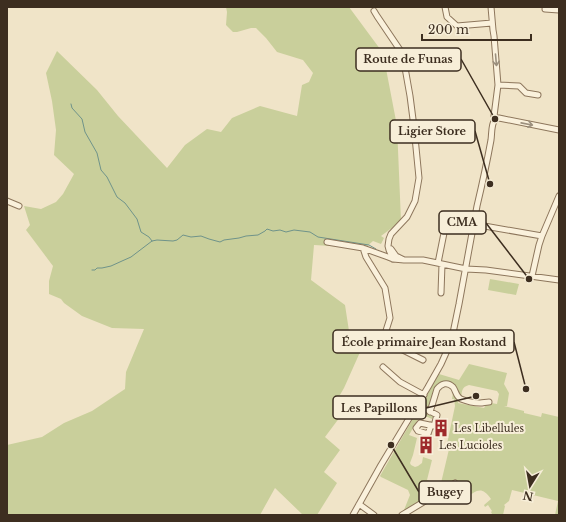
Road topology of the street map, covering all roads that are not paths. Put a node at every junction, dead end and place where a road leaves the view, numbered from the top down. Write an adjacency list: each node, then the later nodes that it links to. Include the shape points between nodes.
1 (445, 7): 6 (street, via 447,17 457,26)
2 (490, 7): 6 (street)
3 (545, 10): 4 (street)
4 (559, 10)
5 (374, 11): 19 (street, via 402,53 414,127 418,178 415,201 407,217 389,239 388,246)
6 (492, 23): 7 (street, one-way to 7)
7 (498, 85): 8 (street, via 519,86 526,93); 9 (street)
8 (538, 95)
9 (495, 119): 10 (street, one-way to 10); 14 (street)
10 (559, 130)
11 (559, 196): 16 (street)
12 (7, 201): 13 (street)
13 (19, 206)
14 (473, 224): 16 (street); 21 (street)
15 (444, 233): 20 (street)
16 (542, 236): 22 (street)
17 (327, 242): 18 (street)
18 (363, 248): 19 (street); 25 (street, via 385,288 390,318 383,340)
19 (392, 257): 20 (street)
20 (440, 264): 21 (street); 24 (street)
21 (466, 269): 22 (street); 27 (street, via 450,344)
22 (532, 276): 23 (street)
23 (559, 280)
24 (441, 294)
25 (423, 360)
26 (383, 367): 27 (street, via 400,382)
27 (424, 395): 29 (street)
28 (489, 402): 30 (street, via 461,399 452,386 444,384 437,389)
29 (418, 405): 30 (street); 33 (street)
30 (430, 412): 31 (street, via 437,415 434,426)
31 (431, 425)
32 (455, 482): 36 (street)
33 (360, 504): 34 (street); 35 (street)
34 (353, 515)
35 (374, 515)
36 (402, 515)

